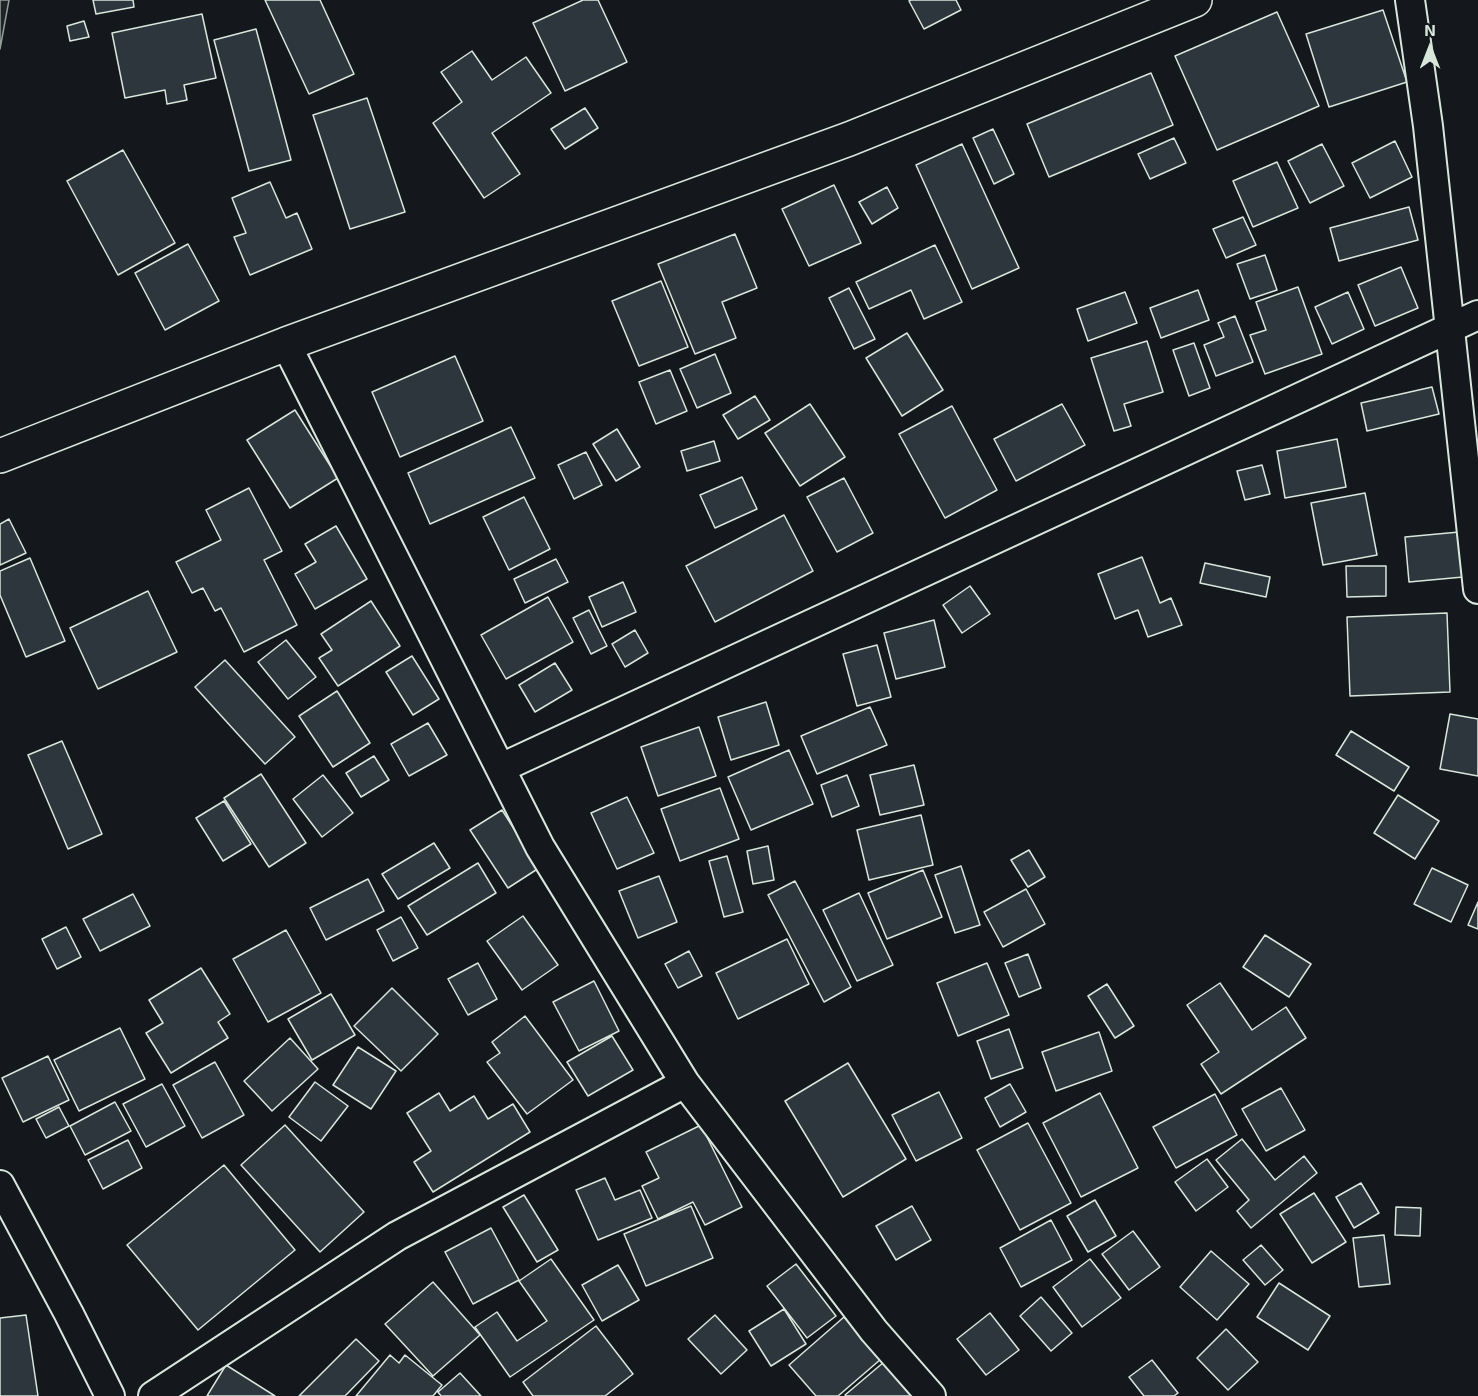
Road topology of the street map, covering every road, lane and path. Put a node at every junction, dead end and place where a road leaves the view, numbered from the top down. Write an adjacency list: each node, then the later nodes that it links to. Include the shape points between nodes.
1 (1195, 0): 5 (main road, via 849,139)
2 (1410, 0): 4 (street)
3 (1478, 315): 4 (street)
4 (1450, 327): 7 (street); 8 (street)
5 (286, 344): 6 (main road); 8 (street)
6 (0, 456)
7 (1478, 589)
8 (501, 768): 9 (street, via 540,848)
9 (685, 1083): 12 (street, via 397,1236); 13 (street, via 874,1331)
10 (0, 1185): 11 (street)
11 (110, 1396)
12 (153, 1396)
13 (931, 1396)

